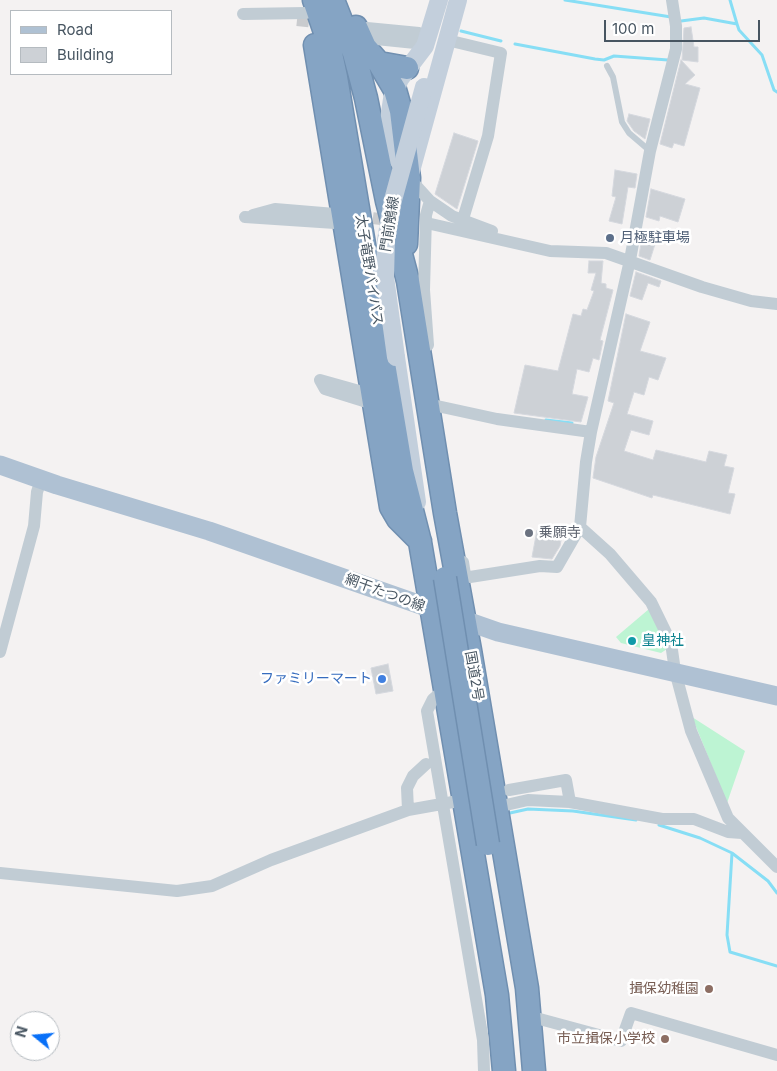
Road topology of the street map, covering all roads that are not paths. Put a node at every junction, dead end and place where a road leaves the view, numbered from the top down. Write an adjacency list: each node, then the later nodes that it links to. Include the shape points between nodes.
1 (333, 0): 18 (highway, via 354,53)
2 (346, 0): 11 (highway, via 360,38)
3 (439, 0): 10 (main road)
4 (448, 0): 35 (main road, 門前鵤線, bridge, via 393,200 386,240 385,277 416,482)
5 (458, 0): 9 (main road)
6 (672, 0): 16 (street, via 676,49)
7 (306, 13): 15 (highway); 15 (highway, 太子竜野バイパス, via 329,44); 22 (highway)
8 (370, 28): 10 (street, via 376,39)
9 (451, 37): 17 (main road); 21 (street, via 501,53 488,136)
10 (422, 38): 13 (main road)
11 (379, 63): 13 (highway); 14 (highway)
12 (607, 66): 16 (lane, via 613,77 622,122 629,133)
13 (407, 68): 14 (main road)
14 (395, 90): 17 (highway, via 401,111)
15 (344, 118): 22 (highway, 太子竜野バイパス)
16 (650, 151): 25 (street)
17 (409, 178): 19 (street); 20 (highway)
18 (388, 201): 26 (highway); 53 (highway, bridge, via 444,578 513,990)
19 (430, 201): 20 (street); 21 (street, via 452,216); 28 (street, via 426,215)
20 (407, 212): 26 (highway)
21 (463, 219): 24 (street)
22 (347, 221): 22 (street, via 275,209 245,217); 35 (highway, 太子竜野バイパス, via 377,398 402,471)
23 (431, 224): 24 (street)
24 (505, 240): 25 (street, via 550,251 606,253)
25 (630, 260): 27 (street, via 702,287 752,301); 30 (street)
26 (408, 281): 28 (highway, 国道2号)
27 (777, 304)
28 (425, 357): 29 (highway, 国道2号)
29 (436, 408): 30 (street); 33 (highway, 国道2号)
30 (591, 432): 34 (street)
31 (0, 466): 32 (main road, 網干たつの線)
32 (41, 480): 36 (main road, 網干たつの線, via 209,531); 38 (street, via 34,526)
33 (449, 509): 34 (street, via 465,575 470,576 540,566 558,567); 37 (highway, 国道2号)
34 (580, 527): 39 (street, via 610,554 651,602 671,643)
35 (420, 542): 36 (highway)
36 (432, 610): 37 (main road, 網干たつの線); 43 (highway, via 446,689)
37 (463, 621): 39 (main road, 網干たつの線, via 498,632); 42 (highway, 国道2号)
38 (0, 652)
39 (675, 671): 40 (main road, 網干たつの線); 46 (street, via 691,731 709,778 728,818)
40 (777, 696)
41 (426, 764): 45 (street, via 413,776 407,788)
42 (503, 801): 44 (street); 44 (street, via 566,780); 49 (street, via 523,908); 54 (highway, 国道2号, via 527,988)
43 (453, 802): 45 (street); 51 (street, via 483,1040); 52 (highway, via 497,995)
44 (570, 802): 46 (street, via 662,819 694,819 728,832)
45 (408, 810): 48 (street, via 271,860 212,886 177,890)
46 (742, 833): 47 (street)
47 (777, 867)
48 (0, 873)
49 (536, 1018): 50 (street, via 621,1041 631,1013); 55 (street)
50 (777, 1055)
51 (484, 1071)
52 (504, 1071)
53 (520, 1071)
54 (534, 1071)
55 (538, 1071)

